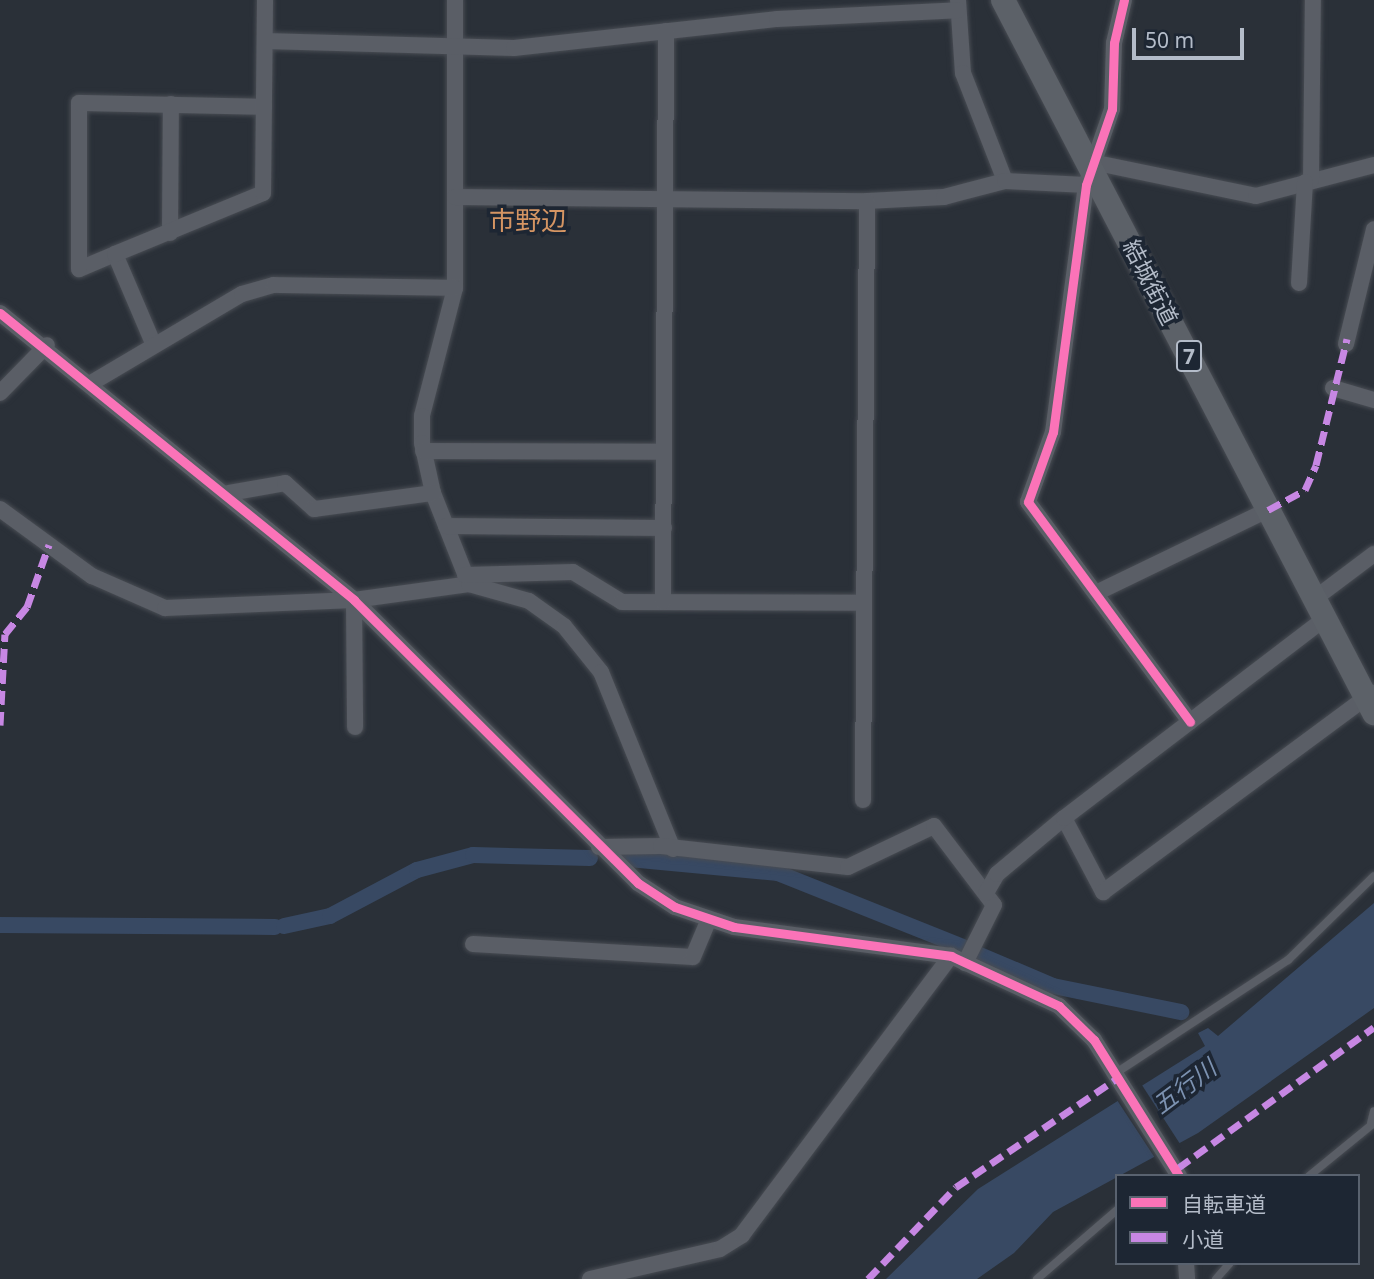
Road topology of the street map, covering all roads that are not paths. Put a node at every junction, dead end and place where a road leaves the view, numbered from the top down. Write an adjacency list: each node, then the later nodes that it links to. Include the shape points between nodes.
1 (265, 0): 8 (street)
2 (456, 0): 9 (street)
3 (1003, 0): 13 (main road, 結城街道 / 7)
4 (1124, 0): 13 (street, via 1114,43 1112,108)
5 (1313, 0): 15 (street)
6 (958, 5): 7 (street); 14 (street, via 964,73)
7 (666, 31): 9 (street, via 514,48); 17 (street)
8 (265, 41): 9 (street); 11 (street)
9 (455, 44): 16 (street)
10 (171, 104): 11 (street); 20 (street); 21 (street, via 79,103 79,269)
11 (264, 107): 20 (street, via 263,193)
12 (1374, 165): 15 (street)
13 (1092, 173): 14 (street); 15 (street, via 1256,196); 37 (main road, 結城街道 / 7); 42 (street, via 1053,432 1028,502)
14 (1005, 181): 18 (street, via 944,197)
15 (1308, 181): 22 (street)
16 (455, 197): 17 (street); 23 (street)
17 (668, 200): 18 (street); 33 (street)
18 (867, 201): 45 (street)
19 (1374, 229): 26 (street)
20 (170, 233): 21 (street)
21 (115, 254): 25 (street)
22 (1299, 283)
23 (455, 288): 25 (street, via 274,285 242,295); 32 (street, via 422,416)
24 (0, 313): 27 (street)
25 (153, 343): 28 (street)
26 (1346, 344)
27 (47, 345): 28 (street); 30 (street)
28 (93, 382): 34 (street)
29 (1334, 388): 31 (street)
30 (0, 393)
31 (1374, 400)
32 (423, 451): 33 (street); 35 (street)
33 (664, 452): 39 (street)
34 (229, 493): 35 (street, via 285,483 314,509); 43 (street)
35 (433, 493): 38 (street)
36 (0, 509): 43 (street, via 92,576 146,604 183,610)
37 (1268, 510): 42 (street); 46 (main road, 結城街道 / 7)
38 (446, 526): 39 (street); 41 (street)
39 (664, 528): 44 (street)
40 (1374, 554): 46 (street)
41 (467, 580): 43 (street); 44 (street, via 559,569 616,601); 53 (street, via 529,601 587,649 626,724)
42 (1096, 593): 48 (street)
43 (354, 600): 49 (street); 52 (street)
44 (663, 602): 45 (street)
45 (864, 603): 50 (street)
46 (1319, 609): 47 (main road, 結城街道 / 7); 48 (street)
47 (1371, 701): 51 (street, via 1103,892)
48 (1190, 722): 51 (street)
49 (355, 727)
50 (863, 800)
51 (1064, 818): 55 (street, via 997,874)
52 (599, 846): 53 (street); 56 (street, via 658,897)
53 (673, 849): 55 (street, via 848,867 934,826)
54 (1374, 876): 59 (lane, via 1288,960)
55 (986, 893): 58 (street, via 993,913)
56 (709, 919): 57 (street, via 693,957); 58 (street, via 781,937)
57 (473, 944)
58 (958, 960): 59 (street, via 1059,1006); 66 (street, via 742,1235 720,1249)
59 (1119, 1077): 62 (street)
60 (1374, 1111): 61 (lane)
61 (1372, 1123): 63 (lane)
62 (1175, 1170)
63 (1311, 1174)
64 (1115, 1212): 67 (lane)
65 (1228, 1265): 68 (lane)
66 (590, 1279)
67 (1037, 1279)
68 (1216, 1279)

